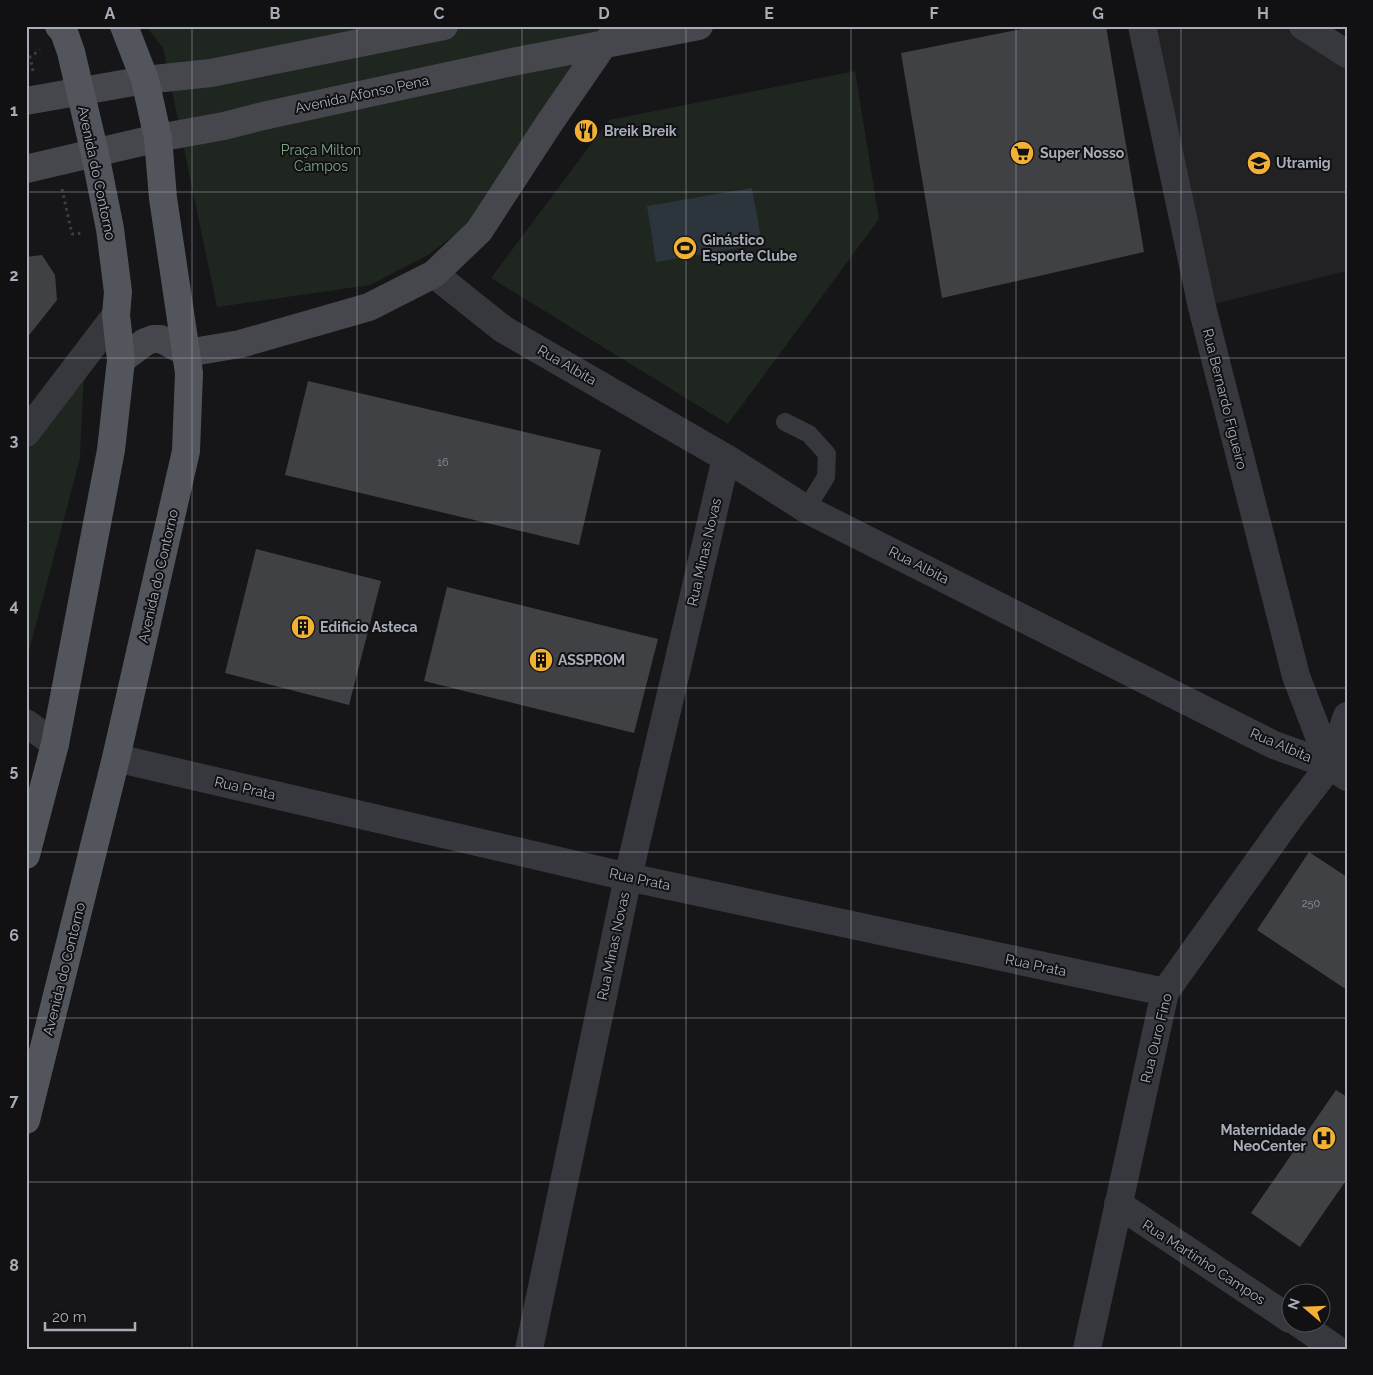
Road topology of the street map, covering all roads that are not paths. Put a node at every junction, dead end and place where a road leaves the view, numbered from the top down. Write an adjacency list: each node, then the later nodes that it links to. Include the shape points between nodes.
1 (59, 26): 11 (main road, Avenida do Contorno, via 71,52)
2 (124, 26): 10 (main road, Avenida do Contorno)
3 (444, 26): 10 (main road, via 211,73)
4 (626, 26): 8 (main road)
5 (699, 26): 8 (main road, Avenida Afonso Pena)
6 (1142, 26): 28 (street, Rua Bernardo Figueiro, via 1202,307 1296,676)
7 (1303, 26): 9 (street)
8 (603, 45): 13 (main road, Avenida Afonso Pena); 16 (main road, via 479,230)
9 (1347, 54)
10 (145, 80): 11 (main road); 13 (main road, Avenida do Contorno)
11 (80, 91): 12 (main road); 14 (main road, Avenida do Contorno)
12 (26, 101)
13 (158, 138): 14 (main road, Avenida Afonso Pena); 18 (main road, Avenida do Contorno, via 166,221)
14 (95, 154): 15 (main road, Avenida Afonso Pena); 17 (main road, Avenida do Contorno, via 110,229 118,292)
15 (26, 169)
16 (434, 274): 18 (main road, via 369,307 240,344); 22 (street, Rua Albita, via 503,329)
17 (116, 315): 19 (main road, Avenida do Contorno); 21 (street)
18 (187, 353): 19 (main road, via 161,339 153,339); 27 (main road, Avenida do Contorno, via 186,451)
19 (121, 360): 26 (main road, Avenida do Contorno, via 111,450)
20 (786, 422): 23 (lane, via 809,434 827,454 826,477)
21 (26, 433)
22 (726, 458): 23 (street, Rua Albita); 30 (street, Rua Minas Novas)
23 (806, 508): 28 (street, Rua Albita, via 1274,745)
24 (1347, 716): 28 (street, Rua Ouro Fino)
25 (26, 723): 26 (street)
26 (55, 744): 29 (main road, Avenida do Contorno)
27 (116, 758): 30 (street, Rua Prata); 32 (main road, Avenida do Contorno)
28 (1341, 770): 31 (street, Rua Ouro Fino, via 1282,827)
29 (26, 855)
30 (628, 877): 31 (street, Rua Prata); 36 (street, Rua Minas Novas)
31 (1165, 992): 33 (street, Rua Ouro Fino)
32 (26, 1120)
33 (1118, 1204): 34 (street, Rua Martinho Campos); 37 (street, Rua Ouro Fino)
34 (1280, 1311)
35 (1311, 1332): 38 (street)
36 (529, 1349)
37 (1087, 1349)
38 (1336, 1349)

